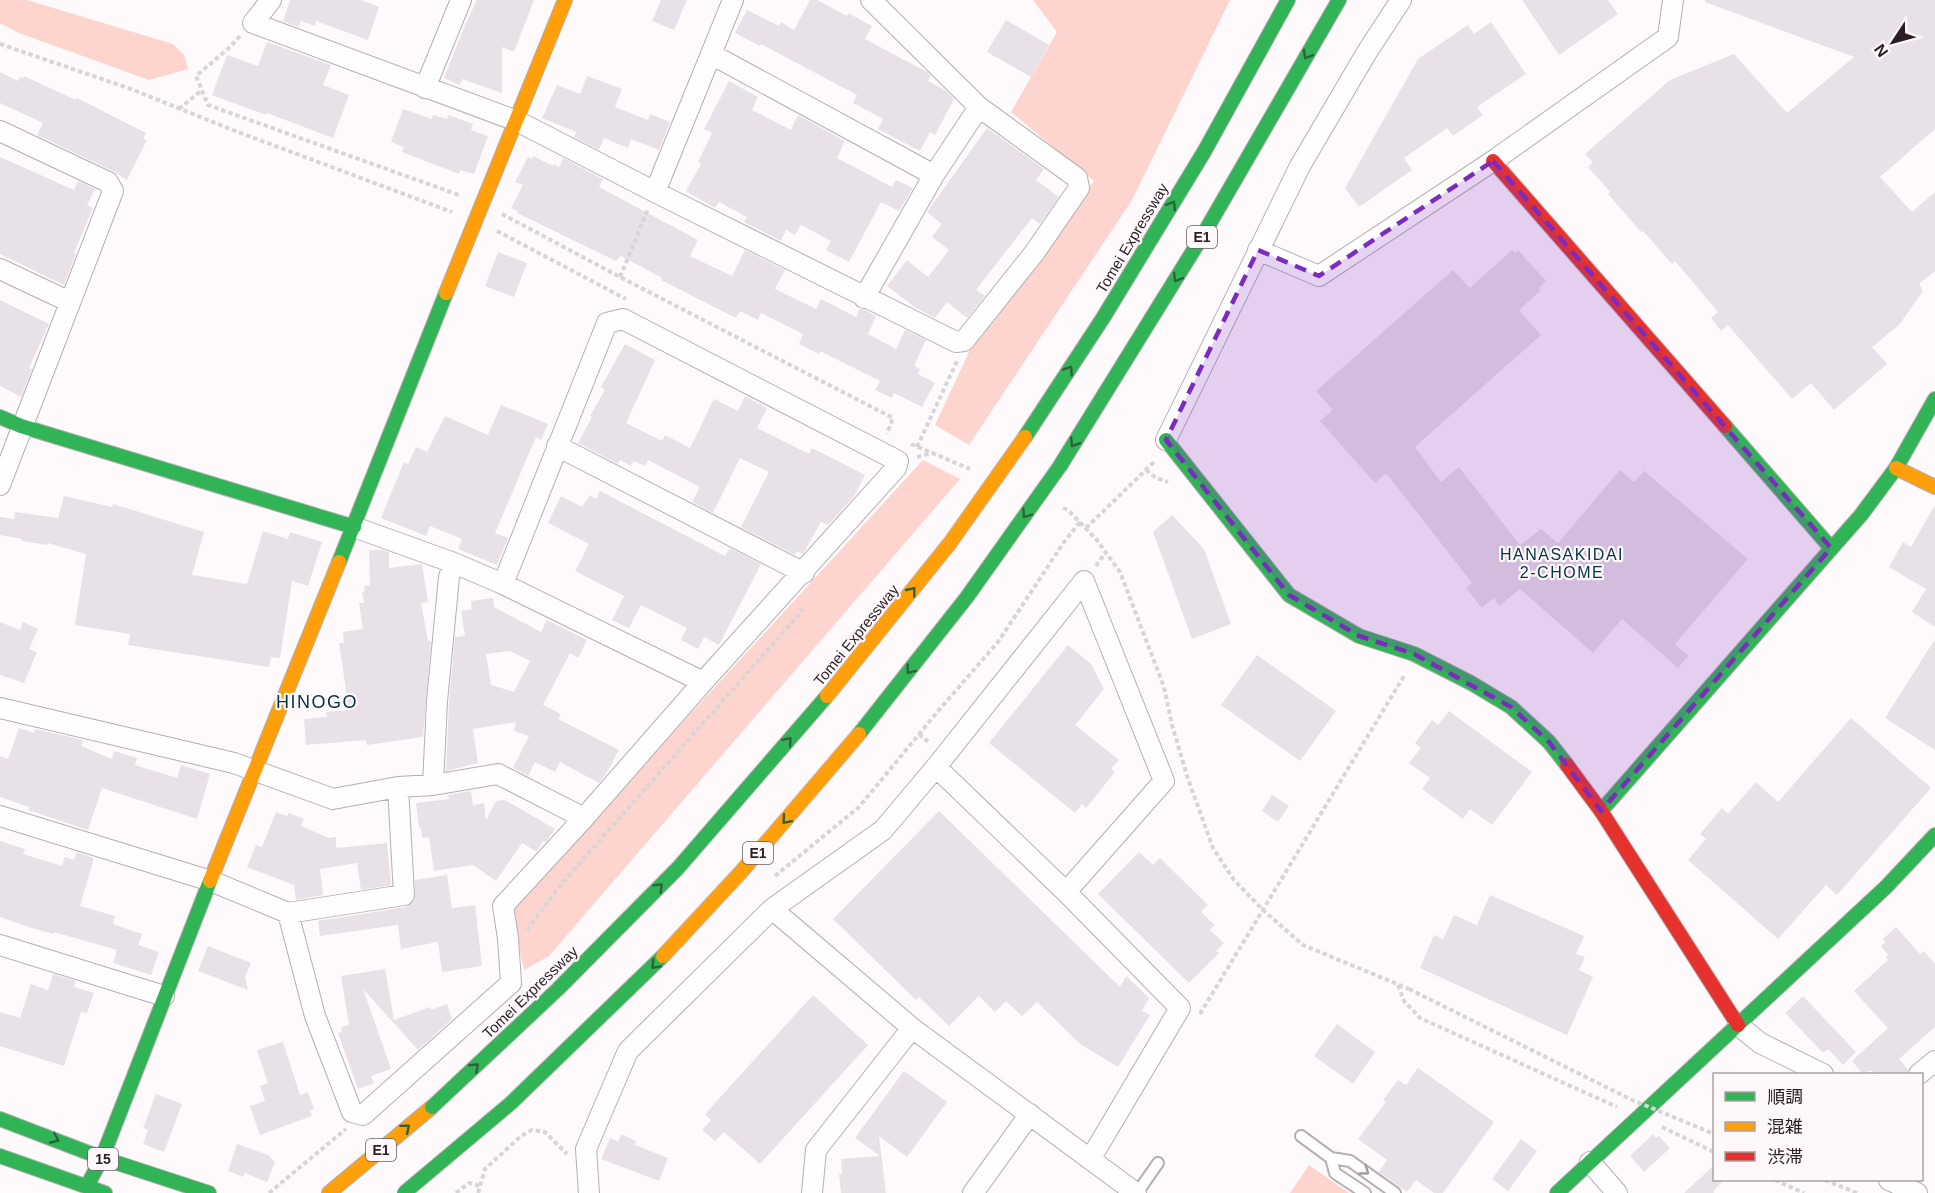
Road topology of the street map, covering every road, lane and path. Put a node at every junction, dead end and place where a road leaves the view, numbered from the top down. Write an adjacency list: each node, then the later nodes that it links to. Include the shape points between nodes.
1 (271, 0): 10 (street)
2 (461, 0): 13 (street)
3 (565, 0): 17 (main road)
4 (733, 0): 12 (street)
5 (872, 0): 15 (street)
6 (1288, 0): 100 (main road, Tomei Expressway / E1, one-way to 6, bridge, via 432,1107 542,1005 678,868 835,687 951,543 1103,318 1204,152)
7 (1339, 0): 96 (main road, E1, one-way to 96, bridge, via 1154,317 1060,466 968,597 837,761 651,970 511,1103)
8 (1401, 0): 24 (street, via 1300,166)
9 (1673, 0): 19 (street, via 1668,37)
10 (253, 23): 13 (street); 14 (path, via 195,76)
11 (0, 44): 16 (path)
12 (711, 54): 20 (street); 21 (street)
13 (425, 88): 17 (street)
14 (202, 90): 16 (path); 22 (path, via 208,105)
15 (979, 106): 20 (street); 29 (street, via 1077,178 1079,188 1035,252)
16 (179, 109): 23 (path)
17 (517, 121): 21 (street); 22 (main road)
18 (0, 131): 28 (street, via 108,182 114,191)
19 (1493, 161): 24 (street, via 1319,276); 45 (main road)
20 (934, 175): 27 (street)
21 (655, 192): 26 (path); 27 (street)
22 (481, 203): 26 (path); 42 (main road)
23 (456, 213)
24 (1258, 250): 34 (street)
25 (0, 269): 28 (street)
26 (620, 277): 33 (path, via 893,418)
27 (864, 298): 29 (street, via 956,342)
28 (70, 302): 32 (street)
29 (964, 341): 36 (path)
30 (1935, 399): 38 (main road)
31 (0, 417): 32 (main road)
32 (21, 426): 39 (street); 42 (main road)
33 (887, 434)
34 (1166, 440): 50 (main road, via 1289,595 1359,636)
35 (557, 446): 47 (street); 47 (street, via 607,323 623,319 898,461); 48 (street)
36 (917, 447)
37 (1158, 459): 43 (path)
38 (1896, 468): 40 (main road); 45 (main road)
39 (0, 485)
40 (1935, 487)
41 (1080, 522): 61 (path, via 998,642 859,807)
42 (354, 526): 46 (street); 54 (main road)
43 (1086, 528)
44 (1096, 539): 65 (path, via 1120,572 1164,687 1188,779 1213,848 1234,880)
45 (1831, 548): 57 (main road)
46 (454, 563): 48 (street); 55 (street, via 449,577)
47 (804, 573): 49 (street)
48 (503, 584): 51 (street)
49 (790, 588): 51 (street); 67 (path, via 802,611 563,882 528,930)
50 (1413, 654): 57 (main road, via 1511,707 1549,742); 65 (path, via 1404,677)
51 (703, 682): 59 (street)
52 (0, 708): 54 (street)
53 (936, 767): 63 (street); 63 (street, via 1084,581 1164,781); 64 (street, via 883,830)
54 (256, 769): 56 (street, via 333,799); 62 (main road)
55 (433, 785): 56 (street); 59 (street, via 498,774)
56 (398, 787): 66 (street, via 404,895)
57 (1601, 811): 72 (main road)
58 (0, 816): 62 (street)
59 (584, 818): 67 (street, via 503,906)
60 (1935, 836): 72 (main road)
61 (773, 878)
62 (211, 881): 66 (street); 70 (main road)
63 (1066, 892): 87 (street, via 1180,1008)
64 (772, 909): 73 (street); 103 (street, via 628,1051 586,1149)
65 (1263, 910): 69 (path, via 1303,945); 71 (path)
66 (288, 913): 78 (street, via 315,1016 352,1112)
67 (508, 938): 78 (street, via 511,983)
68 (0, 945): 70 (street)
69 (1398, 985): 79 (path, via 1404,1001 1420,1018); 81 (path, bridge, via 1630,1099)
70 (164, 996): 86 (main road)
71 (1197, 1019)
72 (1738, 1025): 75 (street, via 1760,1042); 79 (main road)
73 (912, 1028): 77 (street); 104 (street, via 816,1150)
74 (1935, 1061): 76 (street)
75 (1821, 1073)
76 (1920, 1073)
77 (1030, 1114): 87 (street); 105 (street)
78 (363, 1115): 99 (path)
79 (1640, 1116): 84 (path); 89 (main road)
80 (0, 1119): 86 (main road, 15, one-way to 86)
81 (1713, 1134)
82 (1301, 1136): 88 (lane)
83 (573, 1151): 94 (path, via 572,1160 544,1132 532,1130 485,1169)
84 (1713, 1152)
85 (0, 1155): 95 (main road, 15)
86 (102, 1158): 95 (main road); 98 (main road, 15)
87 (1091, 1158): 106 (street)
88 (1331, 1158): 107 (lane, via 1335,1173); 108 (lane, one-way to 108, via 1350,1161)
89 (1590, 1162): 109 (main road); 110 (street)
90 (1158, 1163): 106 (lane)
91 (1778, 1181): 111 (path)
92 (1830, 1181): 97 (path)
93 (1893, 1181): 112 (street)
94 (481, 1186): 101 (path, via 469,1183); 102 (path)
95 (92, 1191)
96 (408, 1191)
97 (1856, 1192)
98 (209, 1193)
99 (269, 1193)
100 (329, 1193)
101 (456, 1193)
102 (478, 1193)
103 (589, 1193)
104 (812, 1193)
105 (974, 1193)
106 (1136, 1193)
107 (1365, 1193)
108 (1395, 1193)
109 (1557, 1193)
110 (1617, 1193)
111 (1802, 1193)
112 (1917, 1193)

